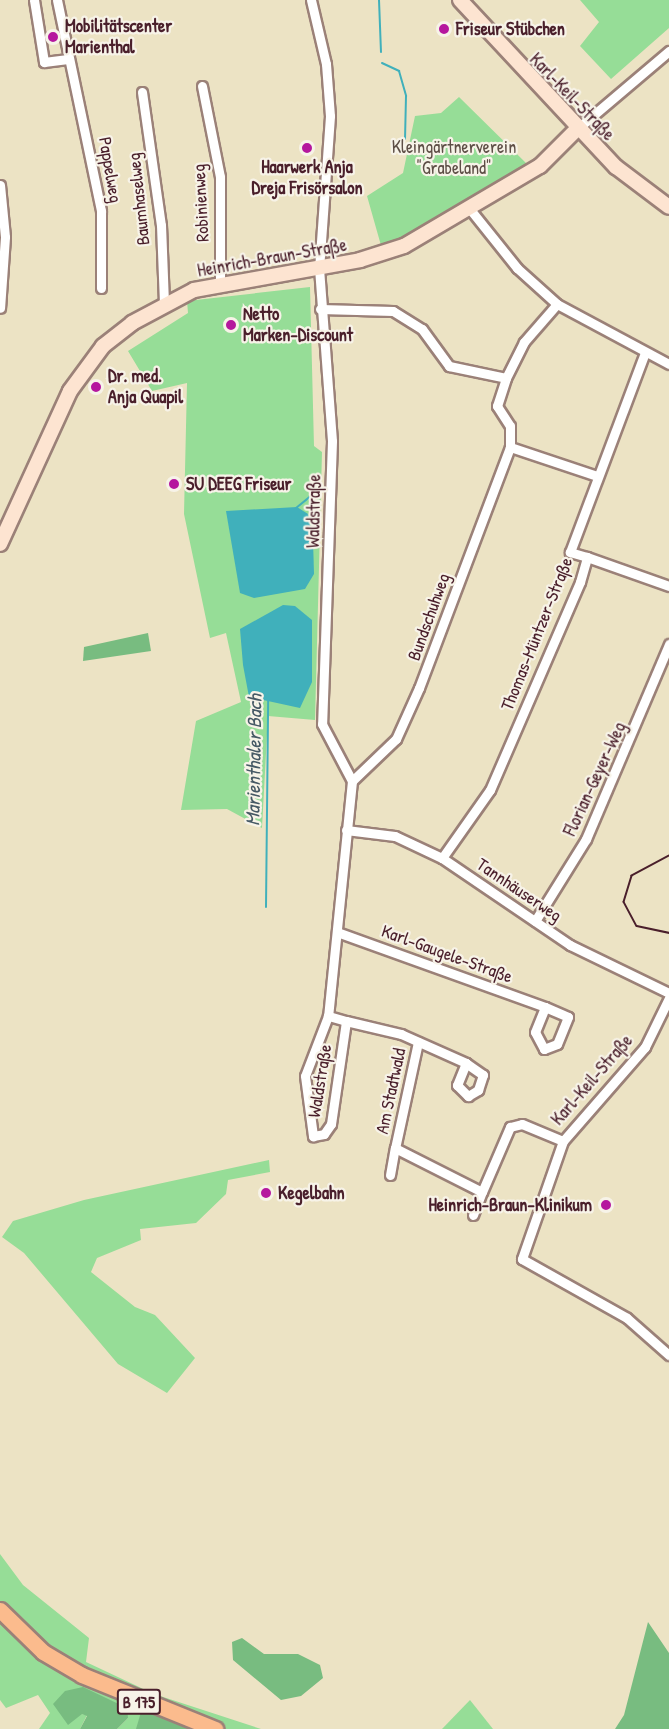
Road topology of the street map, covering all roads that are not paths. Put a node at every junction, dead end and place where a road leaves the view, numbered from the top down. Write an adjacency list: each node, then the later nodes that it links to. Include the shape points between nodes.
1 (34, 0): 6 (street, via 44,62)
2 (57, 0): 6 (street, Pappelweg)
3 (311, 0): 13 (street, Waldstraße, via 329,99)
4 (460, 0): 9 (street, Karl-Keil-Straße)
5 (669, 51): 9 (street)
6 (68, 59): 15 (street, Pappelweg, via 101,210)
7 (202, 86): 14 (street, Robinienweg, via 220,177)
8 (142, 92): 16 (street, Baumhaselweg, via 161,225)
9 (577, 129): 11 (street, Karl-Keil-Straße); 12 (street, Heinrich-Braun-Straße, via 540,166)
10 (0, 185): 18 (street, via 6,237)
11 (669, 207)
12 (469, 208): 13 (street, Heinrich-Braun-Straße, via 382,255); 17 (street, via 518,268)
13 (319, 268): 14 (street, Heinrich-Braun-Straße); 19 (street, Waldstraße)
14 (220, 283): 16 (street, Heinrich-Braun-Straße)
15 (101, 288)
16 (164, 303): 25 (street, Heinrich-Braun-Straße, via 103,346 82,370)
17 (557, 304): 20 (street); 22 (street, via 524,342)
18 (0, 308)
19 (320, 309): 22 (street, via 393,311 422,329 449,366); 29 (street, Waldstraße, via 332,441 322,724)
20 (644, 355): 21 (street); 24 (street, Thomas-Müntzer-Straße)
21 (669, 364)
22 (506, 378): 23 (street, via 497,406 510,426)
23 (510, 447): 24 (street); 29 (street, Bundschuhweg, via 403,724 387,751)
24 (597, 476): 26 (street, Thomas-Müntzer-Straße, via 570,552)
25 (0, 544)
26 (587, 557): 27 (street); 31 (street, Thomas-Müntzer-Straße, via 490,790)
27 (669, 586)
28 (669, 644): 32 (street, Florian-Geyer-Weg, via 586,839)
29 (352, 781): 30 (street, Waldstraße)
30 (346, 830): 31 (street, Tannhäuserweg, via 395,836); 33 (street, Waldstraße)
31 (442, 858): 32 (street, Tannhäuserweg)
32 (535, 921): 34 (street, Tannhäuserweg, via 607,967)
33 (337, 932): 36 (street, Karl-Gaugele-Straße); 37 (street, Waldstraße)
34 (669, 993)
35 (669, 998): 41 (street, Karl-Keil-Straße, via 645,1047)
36 (546, 1007): 36 (street, Karl-Gaugele-Straße, via 568,1017 557,1044 544,1049 535,1032)
37 (328, 1016): 38 (street, Waldstraße); 38 (street, Waldstraße, via 305,1076 312,1136 324,1134 331,1124)
38 (346, 1021): 39 (street, Am Stadtwald)
39 (418, 1042): 40 (street, Am Stadtwald); 42 (street, Am Stadtwald)
40 (466, 1063)
41 (563, 1141): 44 (street, via 522,1124 510,1128); 46 (street, Karl-Keil-Straße, via 522,1259 627,1318)
42 (395, 1148): 43 (street, Am Stadtwald); 44 (street, Am Stadtwald)
43 (390, 1175)
44 (482, 1192): 45 (street)
45 (473, 1215)
46 (669, 1355)
47 (0, 1610): 48 (main road, B 175, via 44,1652 82,1675)
48 (215, 1729)

